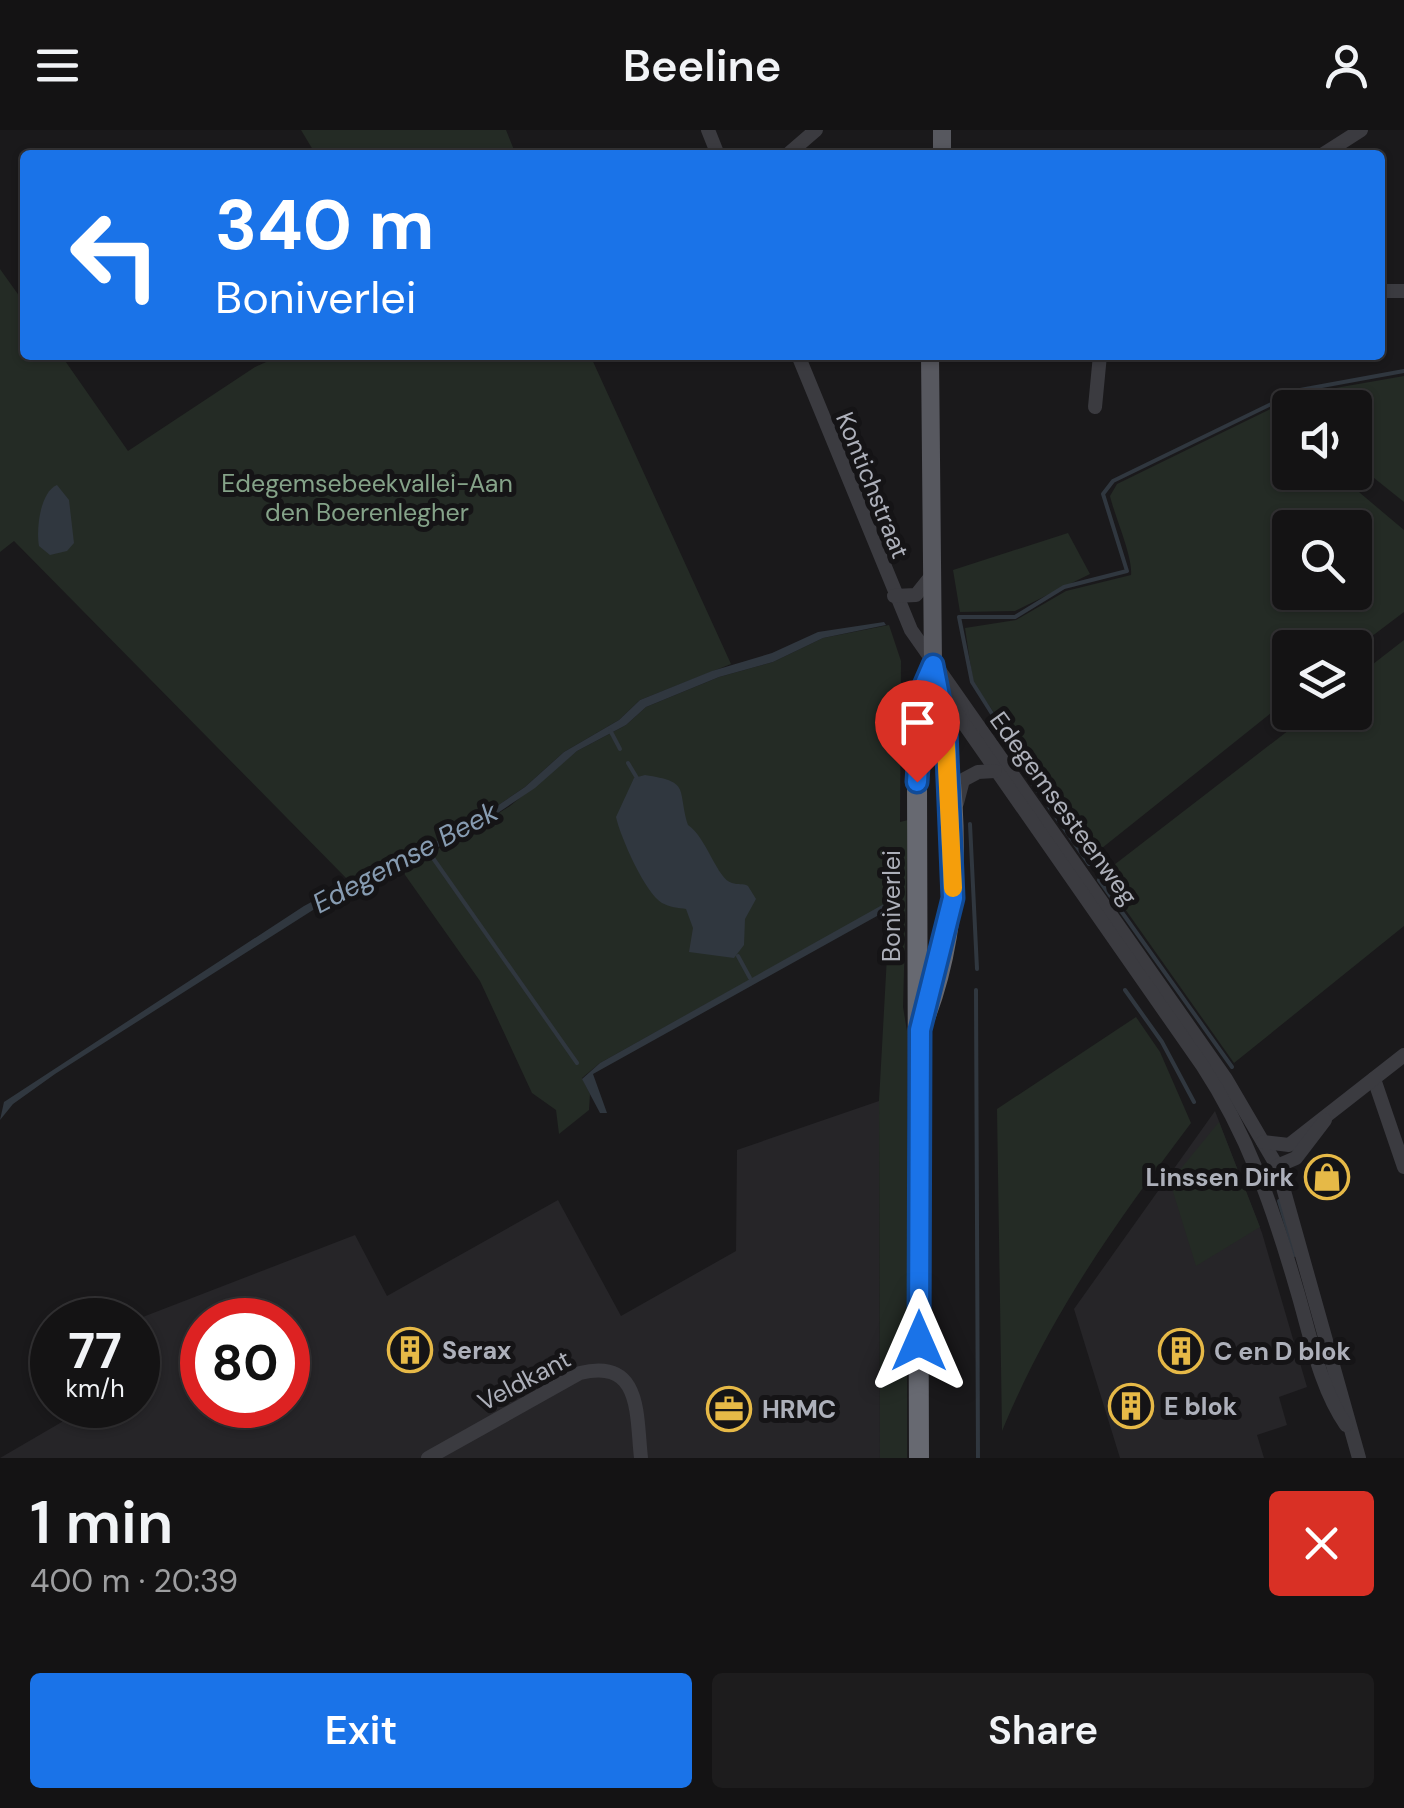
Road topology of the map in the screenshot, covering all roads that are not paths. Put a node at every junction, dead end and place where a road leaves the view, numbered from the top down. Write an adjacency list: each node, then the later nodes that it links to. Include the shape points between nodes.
1 (816, 130): 3 (street)
2 (1361, 130): 4 (street)
3 (793, 150)
4 (1330, 150)
5 (800, 360): 10 (street, Kontichstraat)
6 (930, 360): 9 (main road, Boniverlei)
7 (1100, 360): 8 (street)
8 (1095, 407)
9 (932, 575): 10 (street, via 916,595); 12 (main road, Boniverlei)
10 (894, 596): 11 (street, Kontichstraat)
11 (911, 630): 12 (street, Kontichstraat); 13 (street, Kontichstraat)
12 (933, 665): 13 (highway, Boniverlei); 14 (street, Edegemsesteenweg, via 950,709); 15 (highway, Boniverlei, via 946,732); 19 (street, Edegemsesteenweg, via 1034,800)
13 (923, 688): 16 (highway, Boniverlei, via 916,892)
14 (994, 771): 15 (street, Boniverlei, via 963,780); 19 (street, Edegemsesteenweg)
15 (952, 833): 16 (highway, Boniverlei, via 949,923)
16 (920, 1030): 27 (highway, Boniverlei)
17 (1404, 1055): 18 (street)
18 (1374, 1078): 20 (street); 23 (street)
19 (1232, 1101): 21 (street, Edegemsesteenweg)
20 (1326, 1118): 21 (street, via 1286,1147); 22 (street, via 1296,1158)
21 (1257, 1146): 22 (street, via 1267,1165); 24 (street, Edegemsesteenweg, via 1327,1389)
22 (1277, 1166): 24 (street, Edegemsesteenweg)
23 (1404, 1166)
24 (1352, 1433): 28 (street, Edegemsesteenweg)
25 (428, 1458): 26 (street, Veldkant, via 598,1369 616,1372 634,1395)
26 (641, 1458)
27 (919, 1458)
28 (1359, 1458)

